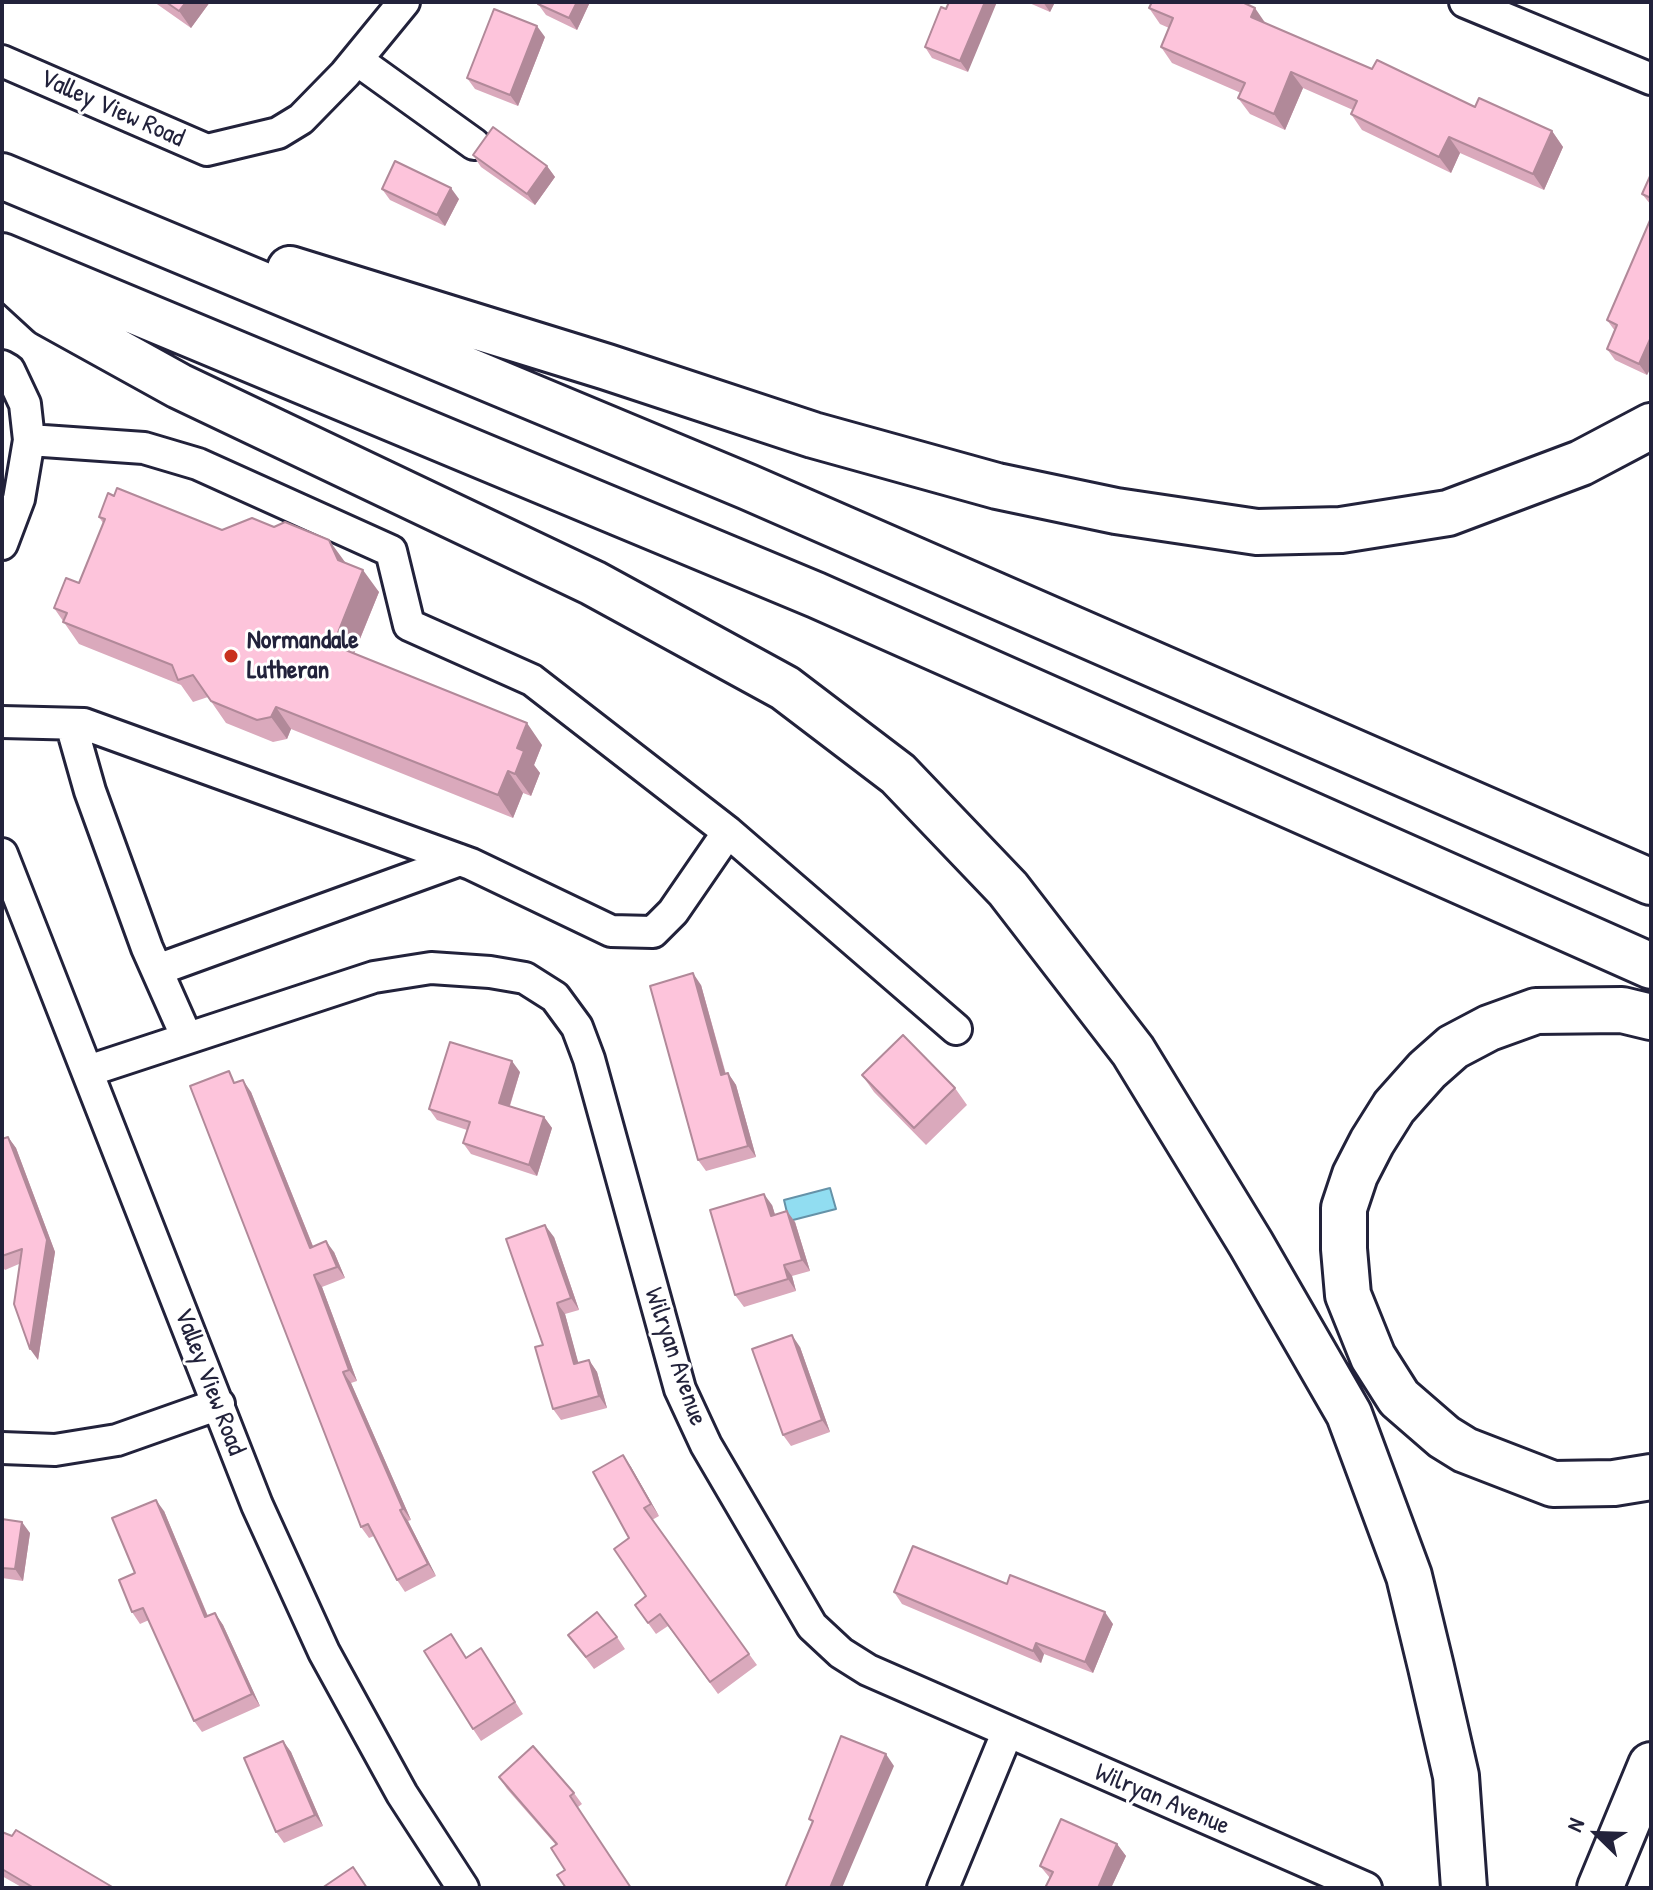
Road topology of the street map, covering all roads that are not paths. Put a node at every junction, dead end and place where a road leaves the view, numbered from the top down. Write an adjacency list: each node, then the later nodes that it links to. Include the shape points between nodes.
1 (404, 2): 3 (street, Valley View Road)
2 (1465, 2): 5 (street)
3 (357, 60): 4 (street, Valley View Road, via 301,119 278,133 207,150); 6 (street)
4 (2, 61)
5 (1651, 79)
6 (474, 144)
7 (19, 183): 11 (highway, via 813,435 997,486 1215,527 1341,530 1448,513 1581,463); 19 (highway, via 748,487)
8 (2, 256): 20 (highway, via 816,595)
9 (2, 271): 34 (highway, via 49,314 179,386 593,583 785,688 898,774 1008,889 1133,1051 1349,1414 1409,1576 1456,1776)
10 (2, 366): 12 (street, via 25,404)
11 (1651, 426)
12 (29, 440): 13 (street, via 19,499); 16 (street, via 144,448 198,464 391,551 409,625 532,680)
13 (2, 544)
14 (2, 722): 15 (street)
15 (71, 724): 18 (street, via 84,724 288,795); 21 (street, via 90,791)
16 (728, 832): 18 (street, via 653,932 611,931); 23 (street)
17 (2, 854): 25 (street, Valley View Road)
18 (460, 860): 21 (street)
19 (1651, 882)
20 (1651, 966)
21 (157, 970): 24 (street)
22 (1651, 1017): 28 (highway, via 1622,1010 1536,1011 1453,1047 1394,1107 1372,1142 1344,1208 1344,1249 1348,1295 1358,1327 1399,1398 1423,1422 1465,1450 1553,1484)
23 (956, 1029)
24 (187, 1038): 25 (street, Wilryan Avenue); 29 (street, Wilryan Avenue, via 374,977 431,968 525,978 555,997 577,1027 589,1059 680,1389 706,1445 812,1626 868,1670)
25 (88, 1071): 26 (street, Valley View Road)
26 (219, 1404): 27 (street, via 117,1440 55,1450); 31 (street, Valley View Road, via 257,1505 324,1652 402,1794)
27 (2, 1448)
28 (1651, 1477)
29 (1007, 1733): 32 (street); 33 (street, Wilryan Avenue)
30 (1651, 1765): 35 (highway)
31 (463, 1888)
32 (943, 1888)
33 (1366, 1888)
34 (1464, 1888)
35 (1600, 1888)

